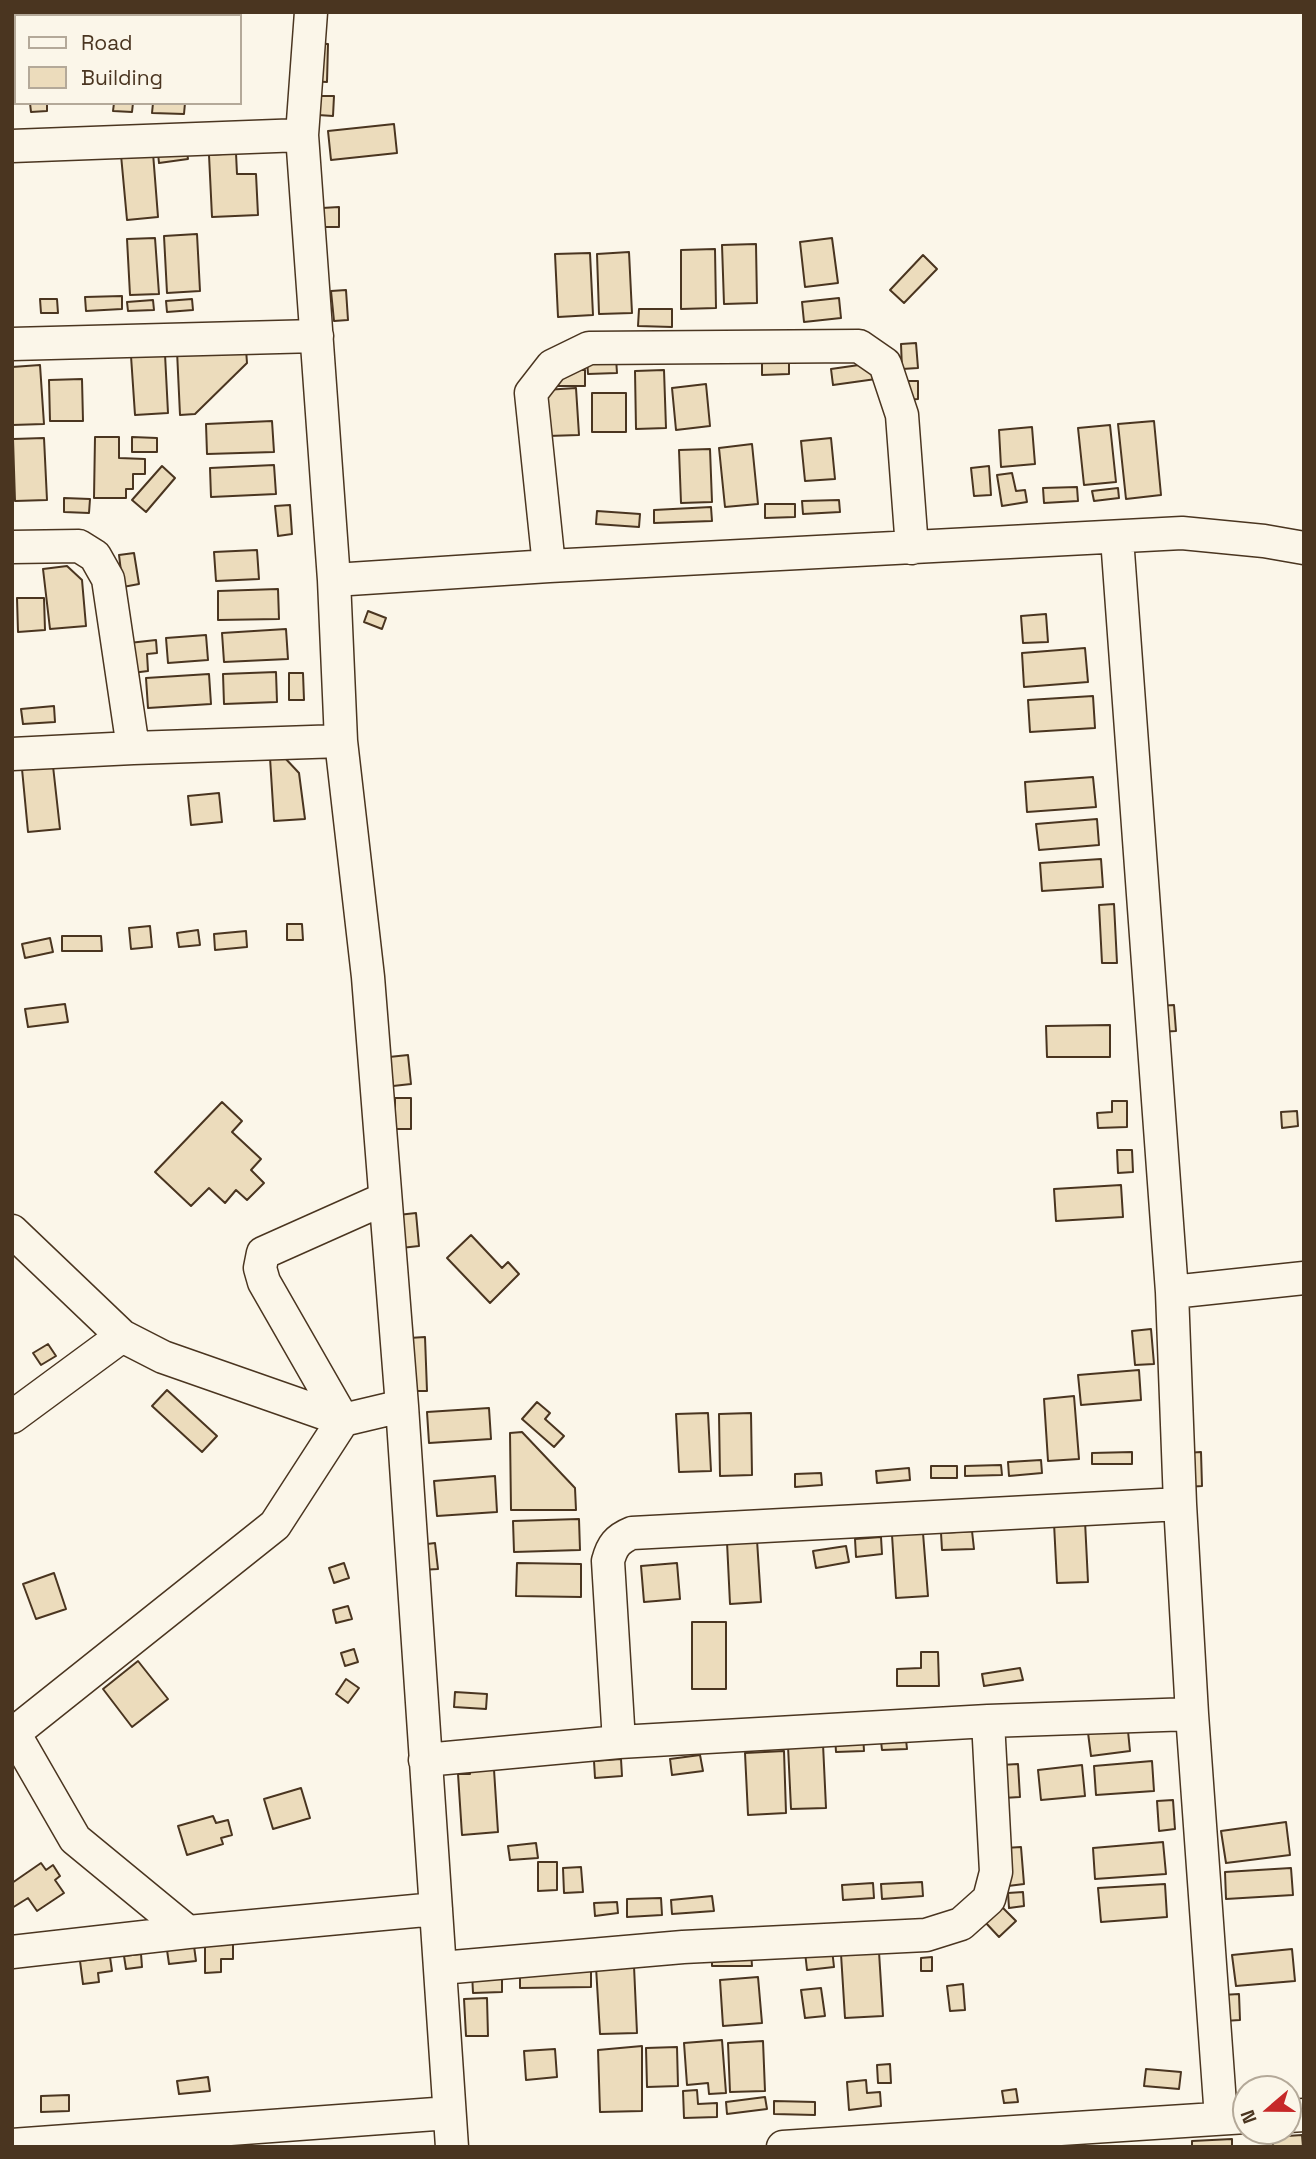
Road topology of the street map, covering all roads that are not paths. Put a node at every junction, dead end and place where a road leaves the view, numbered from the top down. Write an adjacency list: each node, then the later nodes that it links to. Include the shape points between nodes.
1 (311, 12): 2 (street)
2 (302, 135): 3 (street); 4 (street)
3 (12, 146)
4 (317, 336): 5 (street); 11 (street)
5 (12, 344)
6 (1118, 538): 8 (street); 9 (street, via 1182,533); 18 (street)
7 (12, 547): 13 (street, via 79,546 95,556 108,579)
8 (912, 548): 10 (street); 10 (street, via 902,415 885,364 859,346 589,348 552,366 531,393)
9 (1304, 548)
10 (549, 566): 11 (street)
11 (334, 580): 12 (street)
12 (341, 741): 13 (street); 15 (street, via 368,977)
13 (133, 747): 14 (street)
14 (12, 754)
15 (384, 1199): 20 (street); 22 (street, via 263,1253 260,1268)
16 (12, 1231): 19 (street)
17 (1304, 1278): 18 (street)
18 (1172, 1292): 23 (street)
19 (122, 1336): 21 (street); 22 (street, via 163,1357)
20 (402, 1406): 22 (street); 27 (street)
21 (12, 1418)
22 (343, 1420): 29 (street, via 275,1525 14,1733 75,1839)
23 (1180, 1504): 24 (street); 26 (street, via 632,1533 620,1538 608,1561)
24 (1192, 1714): 25 (street); 32 (street)
25 (988, 1721): 26 (street); 31 (street, via 996,1872 989,1899 961,1924 926,1935 683,1947)
26 (619, 1742): 27 (street)
27 (425, 1760): 28 (street)
28 (436, 1909): 29 (street); 31 (street)
29 (188, 1932): 30 (street)
30 (12, 1952)
31 (441, 1968): 33 (street)
32 (1232, 2099)
33 (449, 2113): 35 (street); 36 (street)
34 (1232, 2118): 37 (street)
35 (12, 2145)
36 (452, 2147)
37 (783, 2147)

